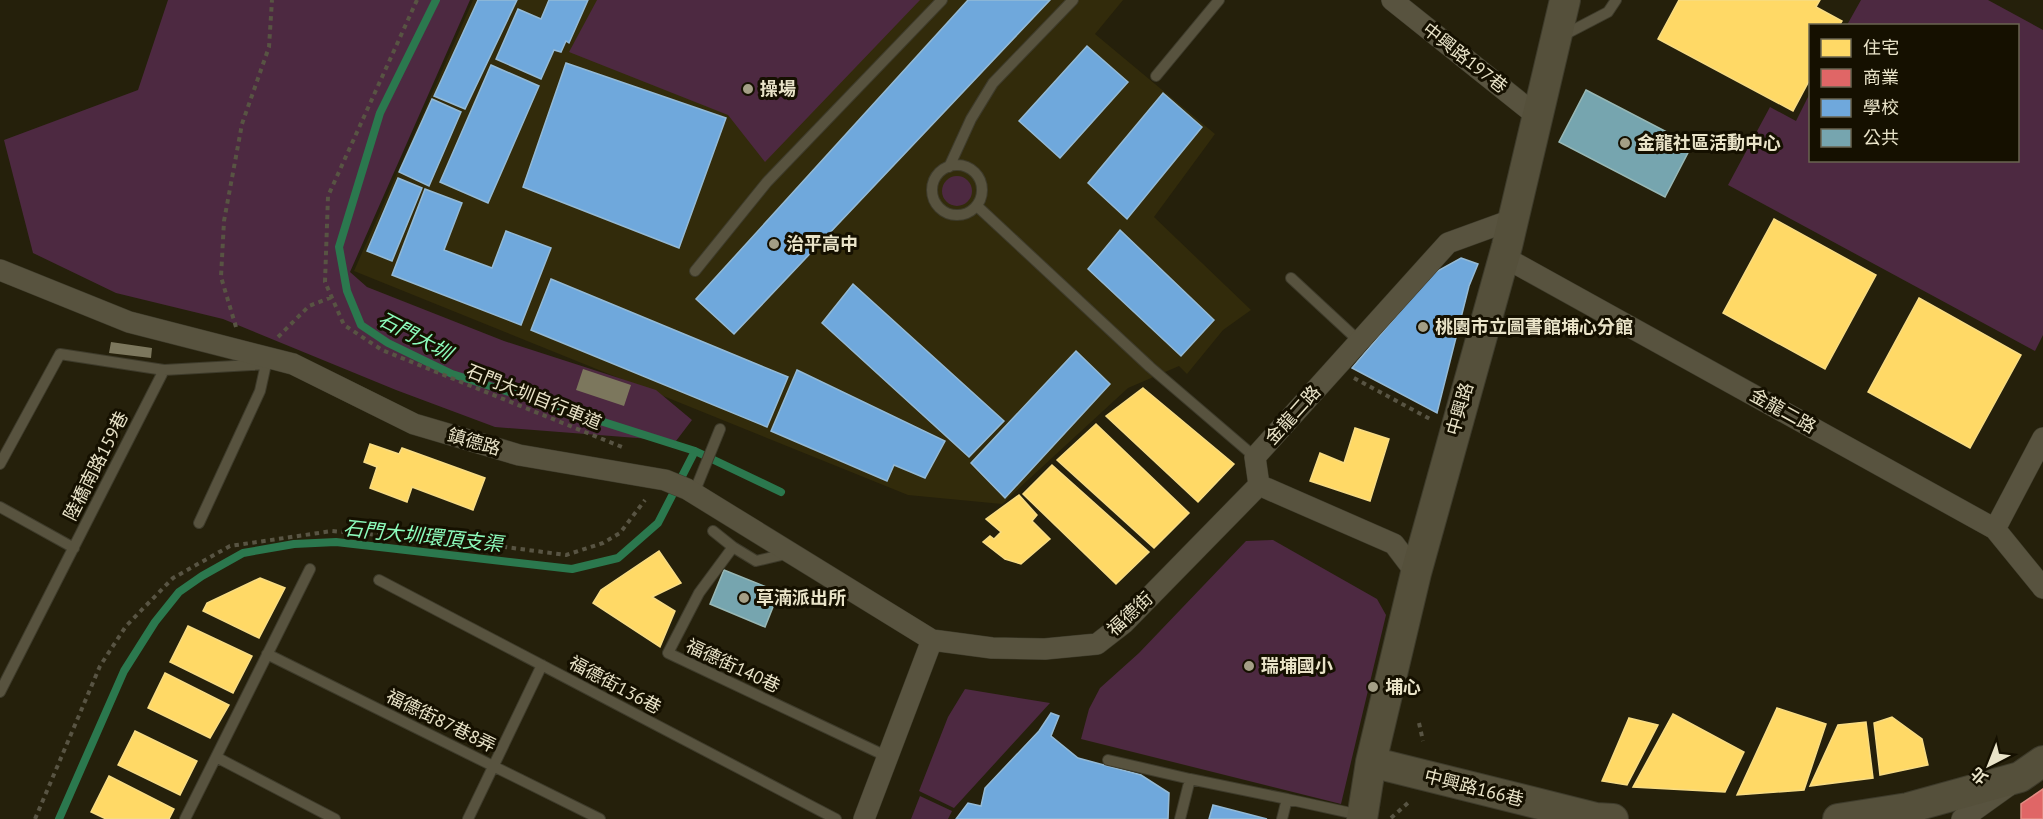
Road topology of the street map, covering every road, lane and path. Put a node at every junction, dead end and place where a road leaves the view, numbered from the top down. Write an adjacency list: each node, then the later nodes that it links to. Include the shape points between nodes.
1 (272, 0): 21 (path, via 269,47 242,124 224,221 221,277)
2 (417, 0): 19 (path, 石門大圳自行車道, via 328,196 325,282)
3 (942, 0): 17 (lane, via 767,182)
4 (1072, 0): 12 (lane, via 993,83)
5 (1219, 0): 10 (lane)
6 (1392, 0): 11 (street, 中興路197巷)
7 (1565, 0): 9 (street, 中興路)
8 (1616, 0): 9 (lane, via 1608,12)
9 (1556, 38): 11 (street, 中興路)
10 (1156, 76)
11 (1537, 116): 14 (street, 中興路)
12 (949, 167): 13 (lane, via 965,167 978,177 982,192); 13 (lane, via 933,184 939,208 963,215)
13 (977, 206): 28 (lane)
14 (1514, 219): 15 (street, 中興路); 20 (street, 金龍二路, via 1448,243)
15 (1504, 257): 25 (street, 中興路); 34 (street, 金龍二路)
16 (0, 270): 21 (street, 鎮德路, via 129,322)
17 (695, 271)
18 (1291, 278): 20 (lane)
19 (332, 297): 21 (path, via 309,306); 27 (path, 石門大圳自行車道, via 344,325 382,350)
20 (1359, 341): 22 (street, 金龍二路)
21 (256, 357): 23 (lane); 31 (street, 鎮德路, via 292,364 414,424 519,455 665,480); 33 (lane, via 260,391)
22 (1335, 368): 25 (path); 28 (street, 金龍二路)
23 (164, 370): 29 (lane, via 60,354); 37 (lane, 陸橋南路159巷)
24 (720, 429): 31 (lane)
25 (1454, 431): 40 (street, 中興路)
26 (2043, 438): 34 (street)
27 (627, 449)
28 (1255, 457): 30 (street, 金龍二路)
29 (0, 464)
30 (1259, 485): 40 (street, via 1394,544); 43 (street, 福德街, via 1124,623 1097,644 1003,648)
31 (691, 491): 38 (street, 鎮德路)
32 (0, 507): 37 (lane)
33 (199, 523)
34 (1995, 529): 42 (street, 金龍二路)
35 (713, 531): 36 (lane)
36 (733, 547): 38 (lane, via 756,561); 50 (lane, 福德街140巷, via 699,593 668,653)
37 (74, 548): 46 (lane, 陸橋南路159巷)
38 (790, 553): 43 (street, 鎮德路)
39 (310, 569): 44 (lane)
40 (1416, 573): 52 (street, 中興路)
41 (379, 580): 45 (lane, 福德街136巷)
42 (2043, 588)
43 (932, 640): 50 (street)
44 (267, 654): 49 (lane); 53 (lane, 福德街87巷8弄)
45 (542, 665): 53 (lane); 64 (lane, 福德街136巷)
46 (0, 692)
47 (1419, 723): 48 (path)
48 (1423, 741)
49 (216, 757): 60 (lane); 61 (lane)
50 (888, 757): 65 (street)
51 (1108, 759): 55 (lane)
52 (1371, 762): 58 (street, 中興路166巷); 59 (street, 中興路)
53 (494, 765): 62 (lane); 63 (lane, 福德街87巷8弄)
54 (2031, 769): 69 (street, via 1908,808); 70 (street)
55 (1190, 779): 56 (lane); 66 (lane)
56 (1287, 799): 59 (lane); 67 (lane)
57 (1408, 803): 59 (path)
58 (1551, 813): 68 (street, 中興路166巷)
59 (1372, 818)
60 (185, 819)
61 (334, 819)
62 (468, 819)
63 (600, 819)
64 (836, 819)
65 (864, 819)
66 (1180, 819)
67 (1282, 819)
68 (1613, 819)
69 (1838, 819)
70 (1962, 819)

